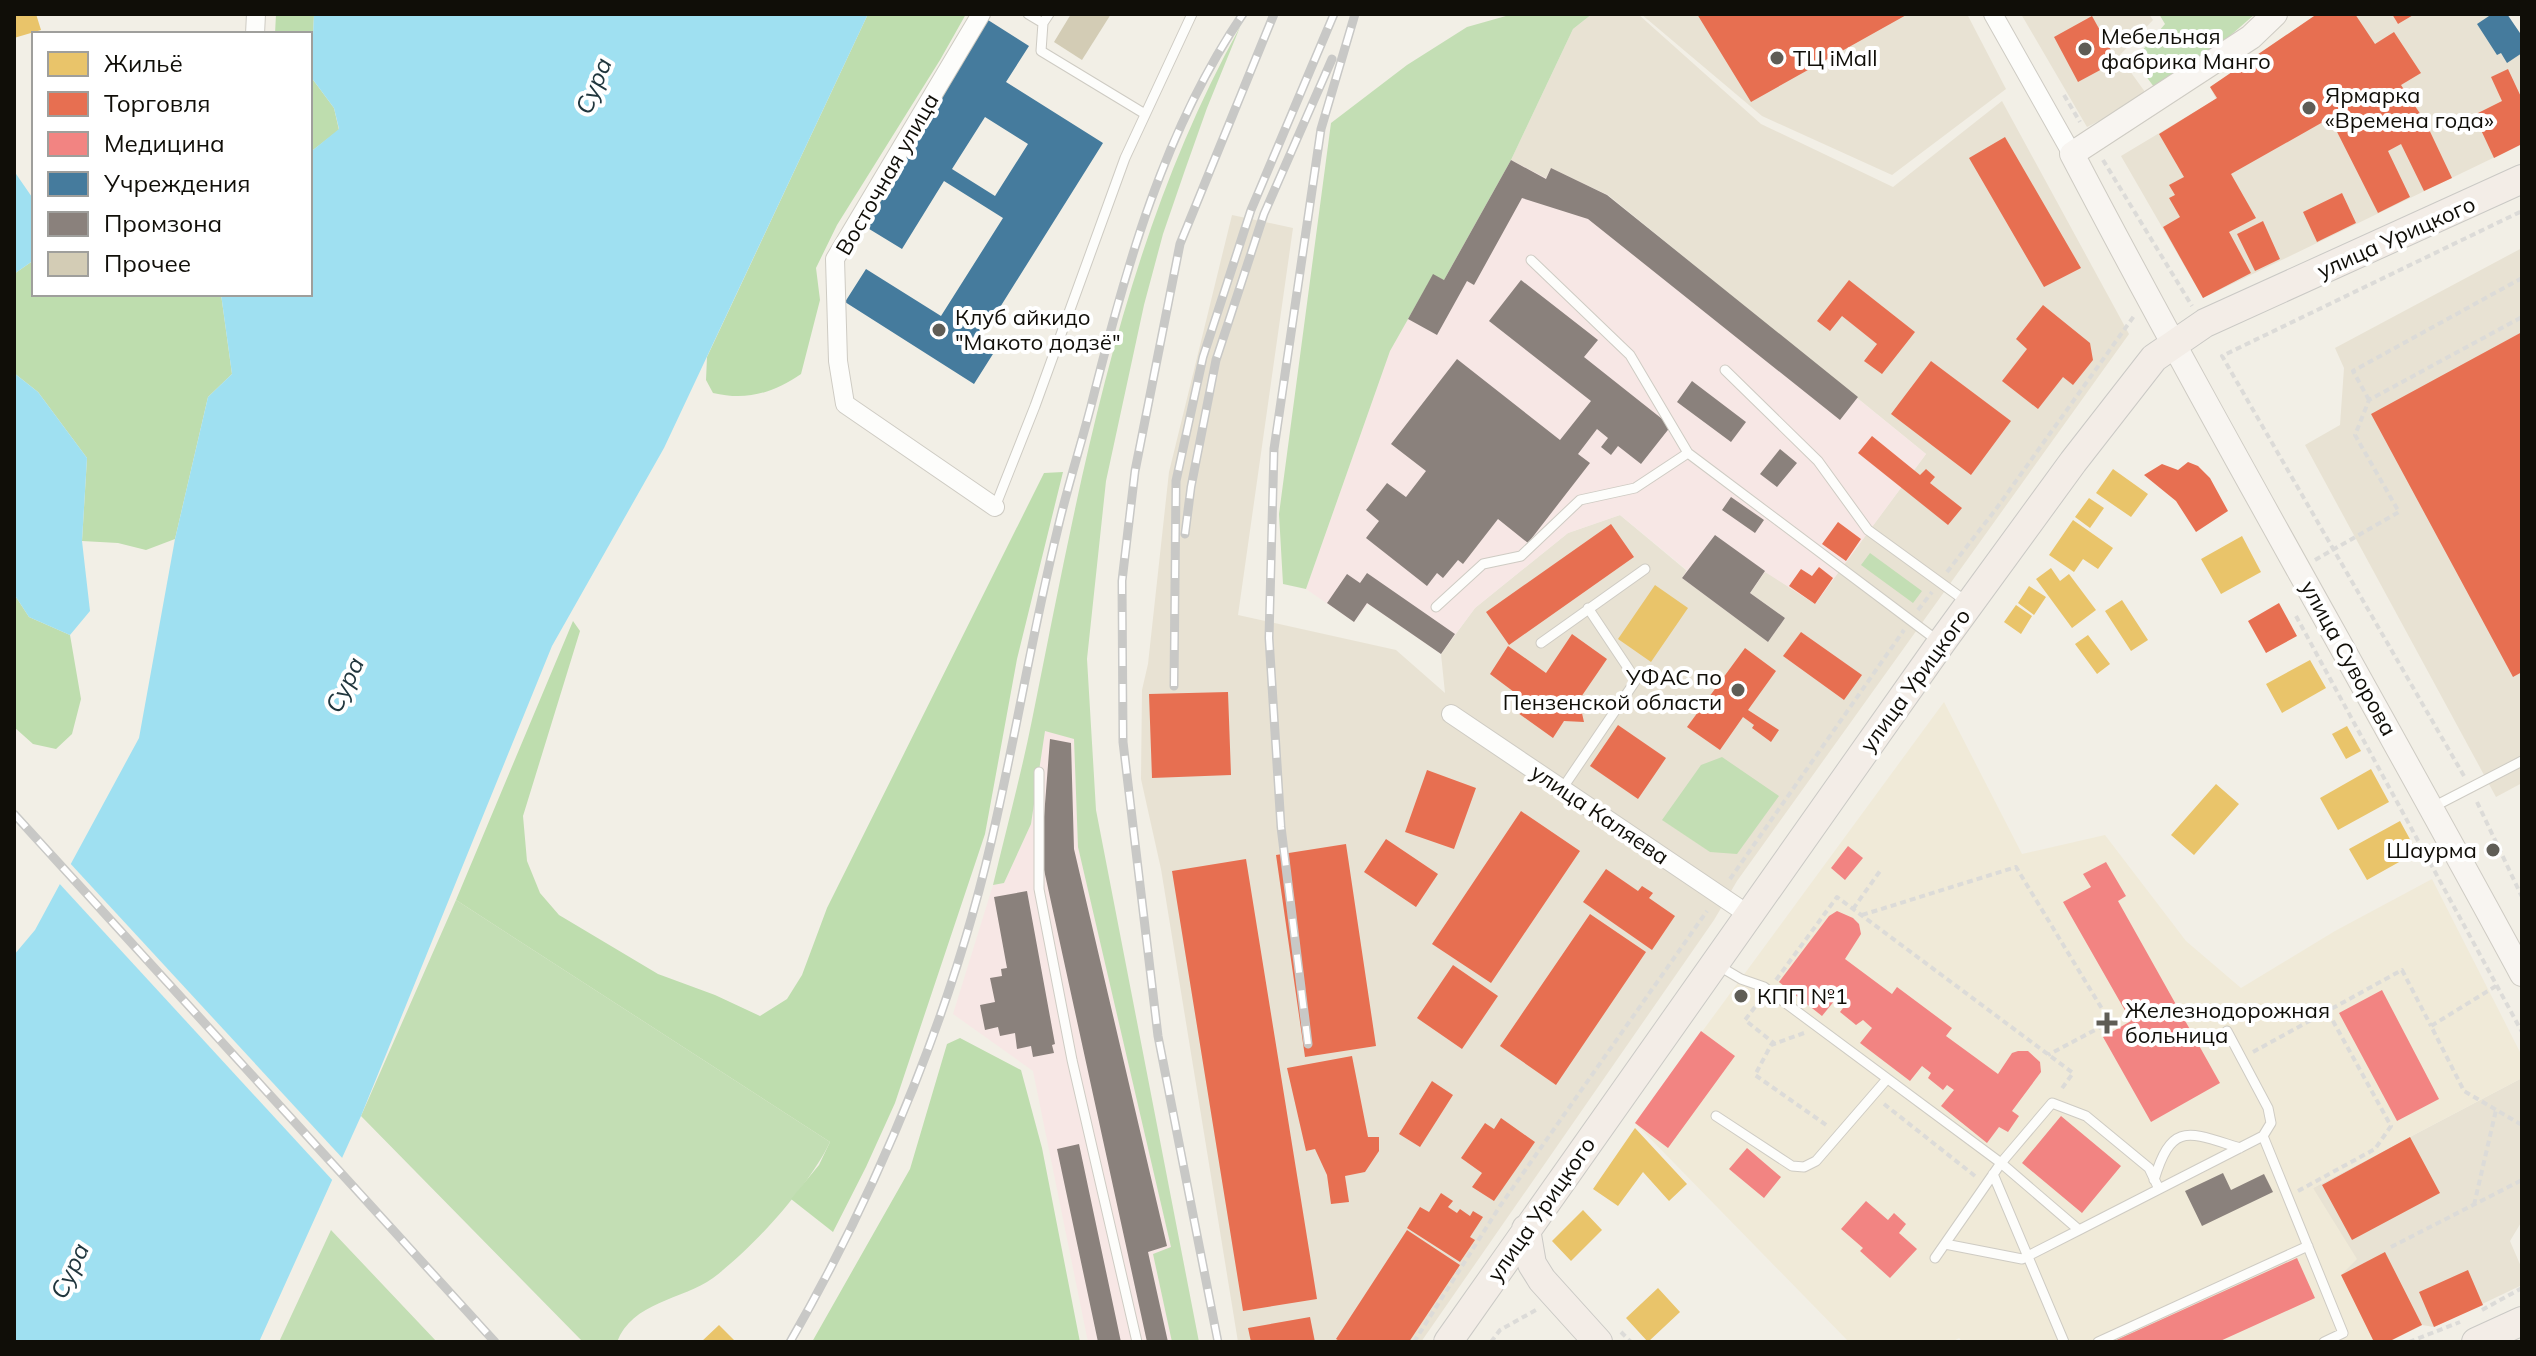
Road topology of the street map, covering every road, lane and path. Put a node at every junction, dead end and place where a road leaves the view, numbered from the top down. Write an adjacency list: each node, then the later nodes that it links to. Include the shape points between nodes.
1 (981, 14): 22 (street, Восточная улица, via 835,259 838,361 845,404)
2 (1028, 14): 7 (lane)
3 (1049, 14): 7 (lane)
4 (1192, 14): 9 (lane)
5 (1993, 14): 10 (street)
6 (2275, 14): 10 (main road, via 2251,37)
7 (1043, 23): 9 (lane, via 1041,51)
8 (2061, 91): 10 (path)
9 (1145, 114): 22 (lane)
10 (2082, 148): 15 (path); 18 (main road, улица Суворова)
11 (2522, 179): 18 (main road, улица Урицкого, via 2205,323)
12 (2522, 211): 23 (path, via 2222,356)
13 (1531, 260): 21 (lane, via 1630,355)
14 (2522, 278): 20 (path, via 2353,371)
15 (2196, 311)
16 (2134, 316): 26 (path)
17 (2522, 317): 20 (path)
18 (2172, 345): 25 (main road, улица Суворова); 27 (main road, улица Урицкого, via 2154,358)
19 (1725, 370): 26 (lane, via 1818,461 1868,530)
20 (2369, 400): 23 (path, via 2355,435 2399,512)
21 (1688, 453): 28 (lane, via 1635,488 1580,500 1521,556 1483,564); 31 (lane)
22 (995, 507)
23 (2335, 548): 25 (path); 37 (path)
24 (1645, 569): 29 (lane)
25 (2299, 569): 39 (main road, улица Суворова)
26 (1940, 582): 27 (lane); 31 (path)
27 (1970, 604): 33 (main road, улица Урицкого)
28 (1436, 607)
29 (1588, 608): 32 (lane); 38 (lane, via 1636,680)
30 (2291, 608): 49 (path)
31 (1911, 621): 33 (lane); 41 (path)
32 (1541, 643)
33 (1941, 643): 45 (main road, улица Урицкого)
34 (1451, 714): 38 (street, улица Каляева)
35 (2522, 761): 37 (lane)
36 (1039, 772): 89 (lane, via 1039,889)
37 (2471, 787): 39 (lane); 42 (path)
38 (1562, 789): 45 (street, улица Каляева)
39 (2432, 807): 48 (main road, улица Суворова)
40 (1880, 871): 44 (path)
41 (1726, 884)
42 (2522, 897)
43 (1712, 904): 90 (path, via 1500,1206)
44 (1853, 909): 46 (path); 50 (path, via 1837,897)
45 (1749, 915): 47 (main road, улица Урицкого)
46 (1862, 915): 57 (path); 57 (path, via 2016,867 2110,1022)
47 (1715, 963): 50 (lane); 75 (main road, улица Урицкого)
48 (2522, 974)
49 (2496, 986): 52 (path); 55 (path)
50 (1768, 990): 53 (lane); 56 (path, via 1745,1020)
51 (2328, 1012): 52 (path, via 2402,970); 58 (path); 73 (path, via 2391,1126 2375,1149)
52 (2431, 1026): 62 (path, via 2464,1091)
53 (1819, 1028): 56 (path); 59 (lane)
54 (2227, 1031): 58 (lane)
55 (2522, 1032)
56 (1775, 1044): 65 (path, via 1755,1075)
57 (2048, 1055): 61 (path, via 2073,1073)
58 (2241, 1059): 66 (lane, via 2268,1108 2271,1123)
59 (1887, 1079): 60 (lane); 68 (lane)
60 (1874, 1095): 65 (lane); 72 (path)
61 (2052, 1103): 68 (lane); 71 (lane, via 2086,1116 2149,1168)
62 (2496, 1110): 64 (path); 74 (path)
63 (1716, 1116): 65 (lane, via 1792,1166 1816,1161)
64 (2522, 1125)
65 (1841, 1136)
66 (2263, 1136): 67 (lane); 73 (lane)
67 (2240, 1148): 71 (lane); 71 (lane, via 2180,1136 2165,1149)
68 (2001, 1163): 69 (lane); 76 (lane)
69 (1993, 1174): 72 (lane); 80 (lane)
70 (2522, 1180): 74 (path)
71 (2156, 1184): 76 (lane)
72 (1986, 1185): 77 (lane)
73 (2287, 1197): 78 (lane)
74 (2474, 1205): 79 (path)
75 (1526, 1229): 82 (main road, via 1532,1264); 83 (main road, улица Урицкого)
76 (2079, 1230): 80 (lane)
77 (1945, 1244): 80 (lane); 81 (lane)
78 (2308, 1246): 95 (lane); 96 (lane, via 2343,1333)
79 (2391, 1247)
80 (2028, 1256): 94 (lane)
81 (1935, 1258)
82 (1542, 1280): 83 (main road, via 1514,1272); 88 (main road)
83 (1488, 1285): 91 (main road, улица Урицкого)
84 (2522, 1288): 87 (path)
85 (1544, 1314): 92 (path, via 1535,1309 1500,1330)
86 (2522, 1321): 87 (main road)
87 (2470, 1326): 97 (path)
88 (1605, 1332): 93 (path)
89 (1137, 1342)
90 (1414, 1342)
91 (1448, 1342)
92 (1491, 1342)
93 (1631, 1342)
94 (2064, 1342)
95 (2098, 1342)
96 (2324, 1342)
97 (2409, 1342)

